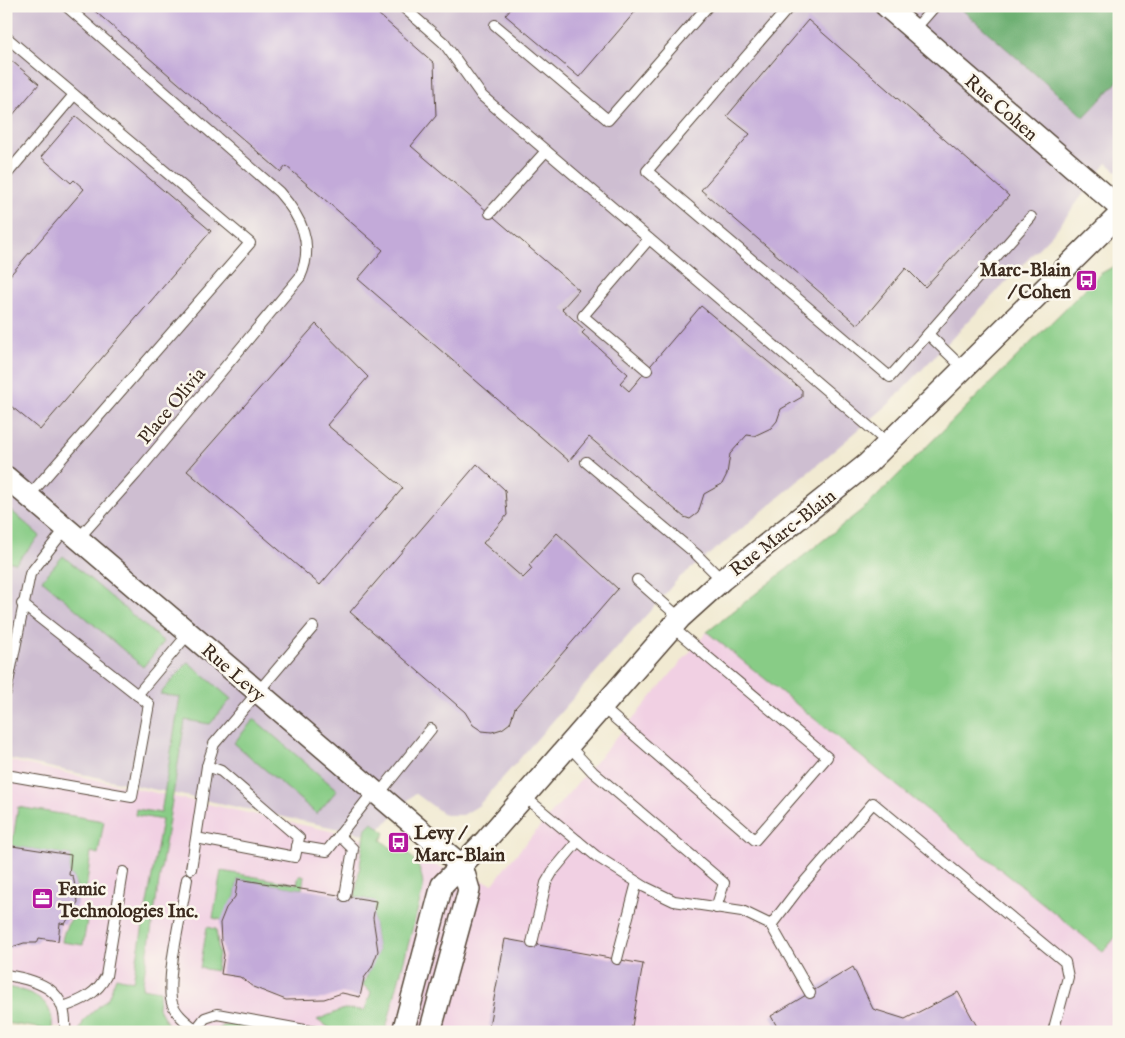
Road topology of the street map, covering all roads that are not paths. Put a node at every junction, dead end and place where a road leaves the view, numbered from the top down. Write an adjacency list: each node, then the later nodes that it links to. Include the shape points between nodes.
1 (66, 6): 25 (lane, Place Olivia, via 279,192 300,220 308,246 305,266 288,291 136,474)
2 (402, 6): 11 (lane, via 444,43 482,96)
3 (708, 6): 7 (lane, via 608,120)
4 (790, 6): 18 (lane, via 647,171 890,377)
5 (886, 6): 8 (street, Rue Cohen)
6 (935, 6): 8 (lane)
7 (495, 25)
8 (914, 30): 13 (street, Rue Cohen)
9 (6, 37): 10 (lane)
10 (74, 95): 12 (lane); 24 (lane, via 250,243)
11 (546, 151): 14 (lane); 17 (lane)
12 (6, 175)
13 (1119, 208)
14 (490, 213)
15 (1119, 215): 19 (street, Rue Marc-Blain)
16 (1031, 216): 18 (lane)
17 (649, 239): 20 (lane, via 583,316); 21 (lane)
18 (928, 334): 19 (lane)
19 (964, 369): 21 (street, Rue Marc-Blain)
20 (647, 370)
21 (888, 443): 27 (street, Rue Marc-Blain, via 806,514)
22 (586, 462): 27 (lane, via 696,554)
23 (8, 483): 24 (street, Rue Levy)
24 (29, 496): 25 (street, Rue Levy)
25 (72, 534): 28 (lane, Place Olivia, via 30,574); 31 (street, Rue Levy)
26 (636, 580): 29 (lane)
27 (722, 580): 29 (street, Rue Marc-Blain)
28 (22, 604): 32 (lane, Place Olivia); 34 (lane)
29 (676, 622): 35 (street, Rue Marc-Blain); 35 (lane, via 827,757 755,840)
30 (312, 627): 33 (lane)
31 (189, 633): 33 (street, Rue Levy); 34 (lane)
32 (6, 692)
33 (257, 692): 38 (lane, via 214,744); 40 (street, Rue Levy)
34 (137, 695): 39 (lane, via 149,704 132,797)
35 (602, 707): 37 (street, Rue Marc-Blain)
36 (431, 729): 40 (lane)
37 (568, 746): 41 (street, Rue Marc-Blain); 52 (lane, via 593,772 724,882)
38 (207, 766): 43 (lane); 45 (lane, via 221,771 299,838)
39 (6, 775)
40 (376, 793): 42 (lane); 46 (street, Rue Levy)
41 (524, 796): 44 (lane); 46 (street, Rue Marc-Blain)
42 (339, 835): 45 (lane, via 327,851); 51 (lane, via 353,849)
43 (196, 838): 45 (lane, via 295,856); 47 (lane)
44 (578, 841): 50 (lane); 54 (lane, via 546,884)
45 (297, 846)
46 (462, 866): 62 (street, Rue Marc-Blain, via 442,885); 63 (street, via 469,890)
47 (191, 869)
48 (123, 872): 58 (lane, via 106,976 91,995)
49 (187, 879): 59 (lane, via 171,1000 178,1013)
50 (637, 882): 52 (lane, via 674,901); 55 (lane)
51 (345, 896)
52 (716, 908): 53 (lane, via 742,911)
53 (771, 925): 57 (lane); 64 (lane, via 873,803 1065,962 1068,977)
54 (532, 944)
55 (617, 959)
56 (6, 975): 58 (lane, via 44,984 60,999)
57 (810, 993)
58 (63, 1008): 60 (lane)
59 (195, 1030): 61 (lane, via 205,1018 228,1014)
60 (65, 1032)
61 (316, 1032)
62 (403, 1032)
63 (430, 1032)
64 (1053, 1032)

